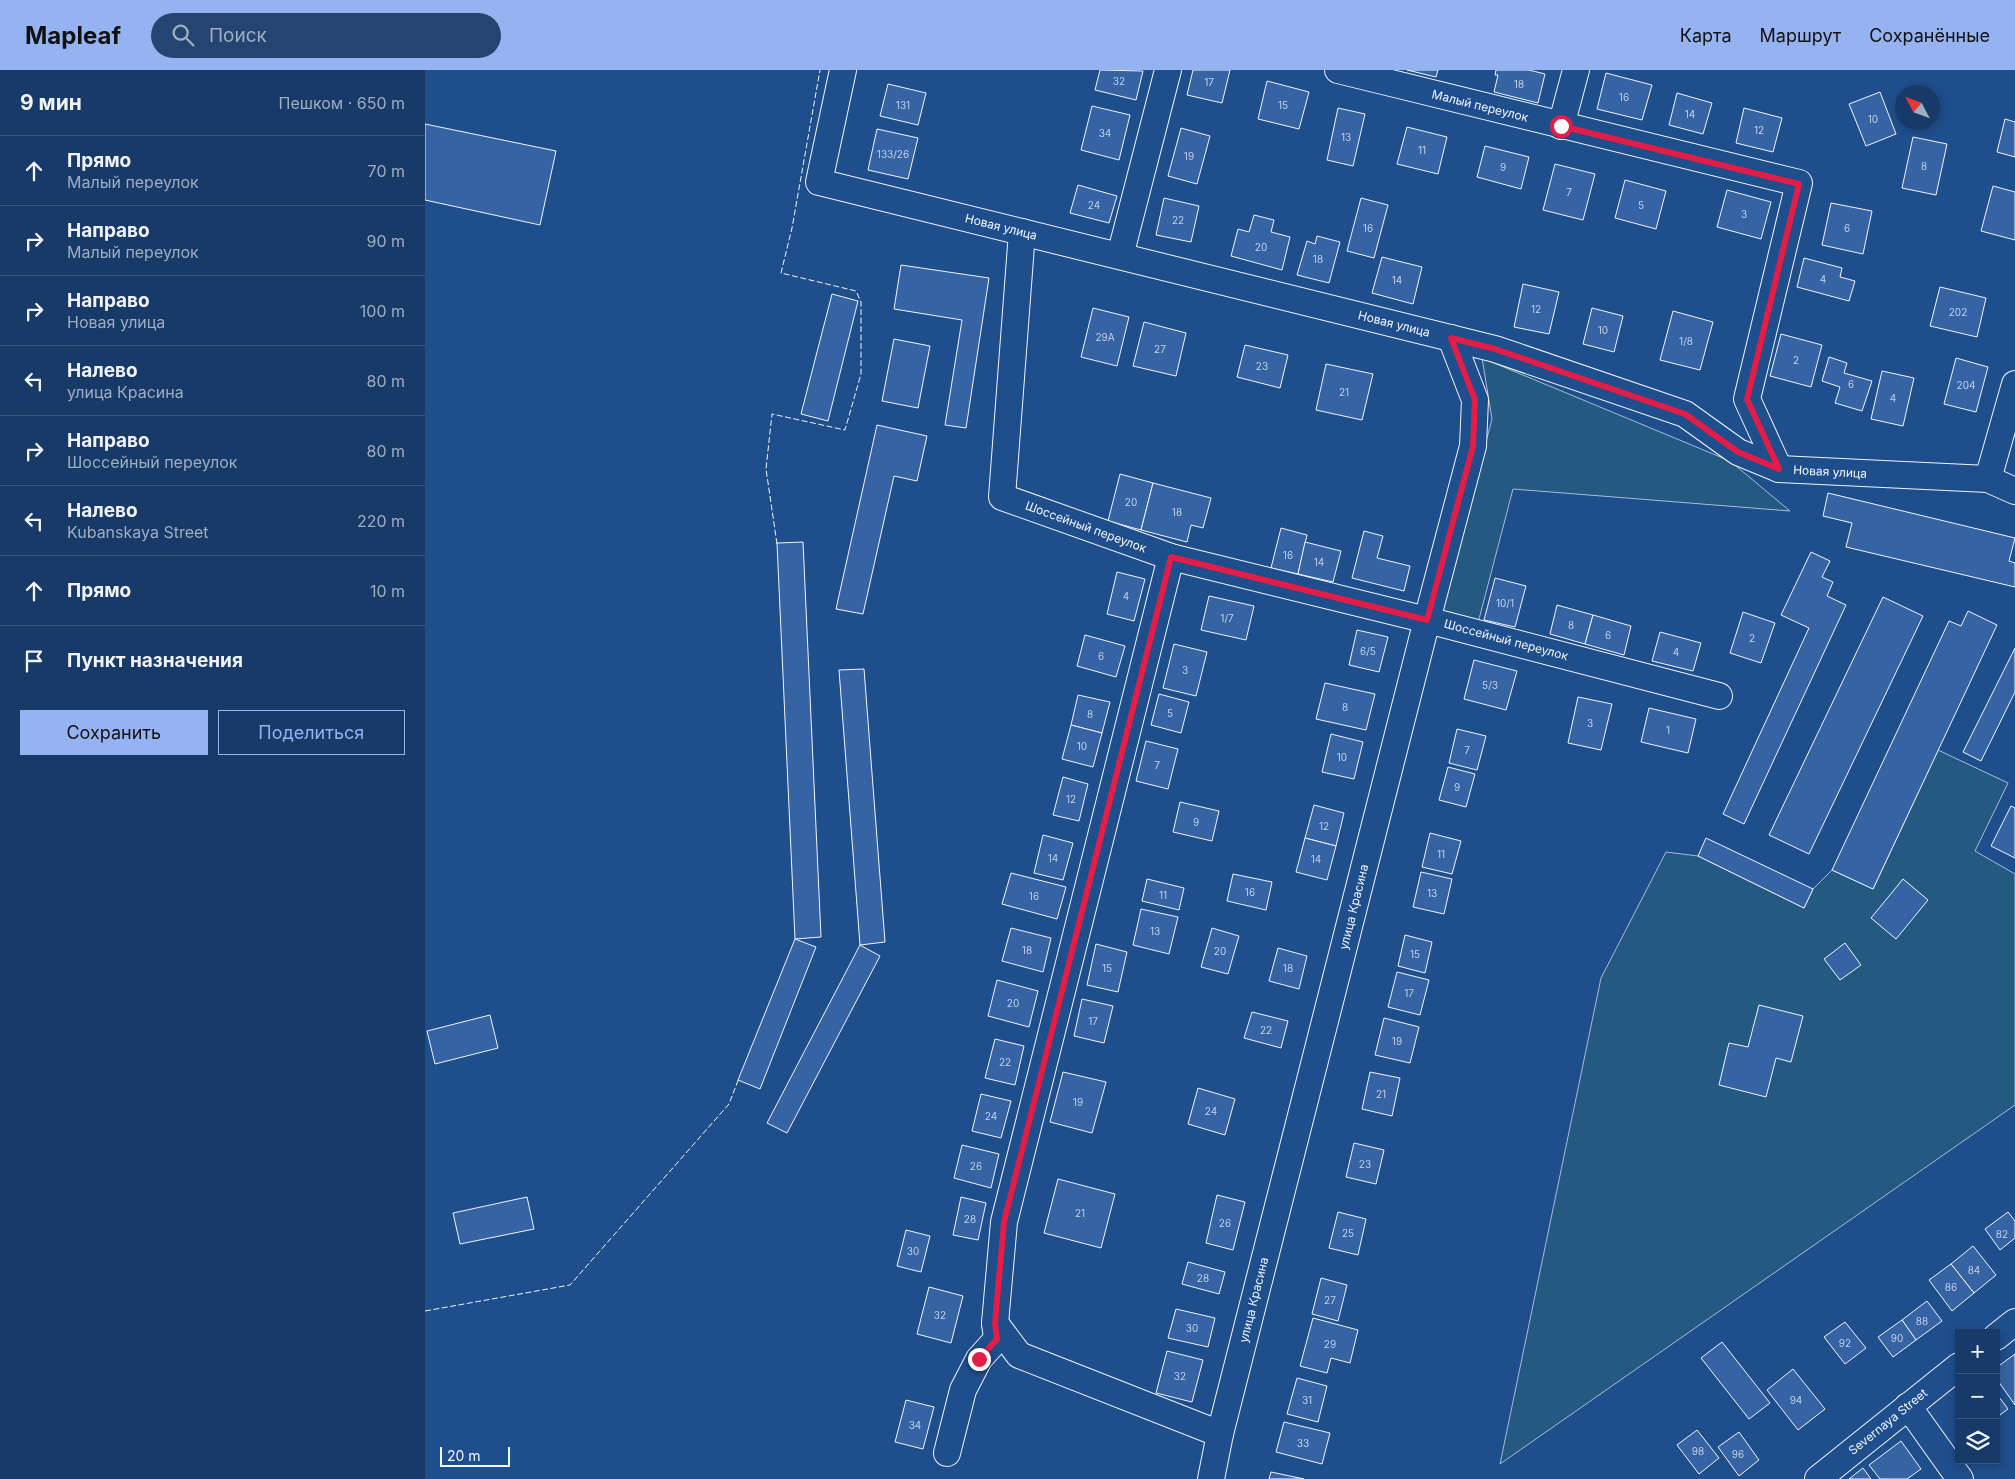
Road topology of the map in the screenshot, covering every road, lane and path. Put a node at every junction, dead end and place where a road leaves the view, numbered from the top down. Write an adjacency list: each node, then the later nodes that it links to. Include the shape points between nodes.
1 (843, 70): 6 (street, Новая улица, via 819,182)
2 (1168, 70): 7 (street)
3 (1338, 70): 5 (street, Малый переулок)
4 (1575, 70): 5 (street)
5 (1561, 126): 10 (street, Малый переулок, via 1799,184 1747,399)
6 (1022, 232): 7 (street, Новая улица); 13 (street, Шоссейный переулок, via 1002,497)
7 (1120, 256): 8 (street, Новая улица)
8 (1451, 338): 10 (street, Новая улица, via 1495,349 1685,414 1738,452); 14 (street, улица Красина, via 1475,400 1473,446)
9 (2015, 384): 11 (street)
10 (1779, 469): 11 (street, Новая улица)
11 (1988, 480): 12 (street, Новая улица)
12 (2015, 491)
13 (1171, 557): 14 (street, Шоссейный переулок); 17 (street, via 1004,1222)
14 (1427, 620): 15 (street, Шоссейный переулок); 21 (street, улица Красина)
15 (1719, 696)
16 (2015, 1322): 18 (street)
17 (995, 1323): 21 (street, via 1019,1355); 22 (street, via 997,1339 979,1359 963,1390)
18 (2000, 1334)
19 (1955, 1369): 20 (street, Severnaya Street)
20 (1909, 1406): 24 (street, Severnaya Street); 25 (street)
21 (1219, 1434): 23 (street, улица Красина)
22 (947, 1453)
23 (1211, 1479)
24 (1818, 1479)
25 (1960, 1479)

